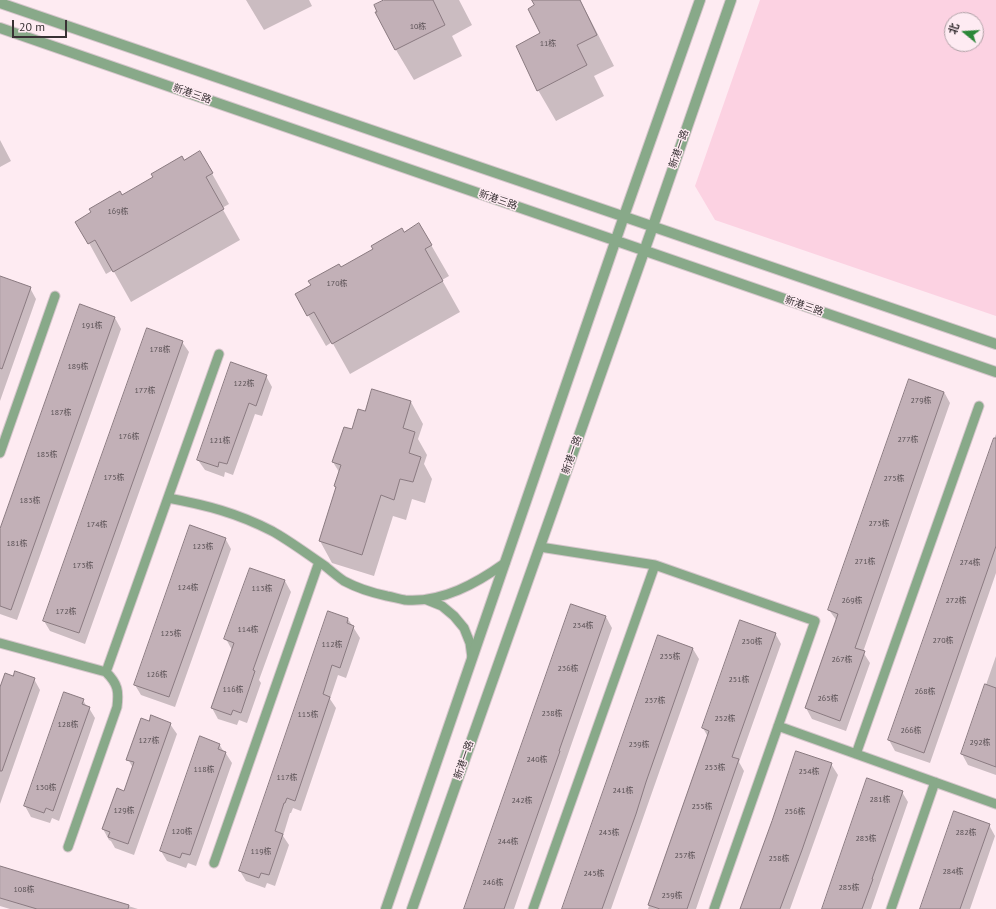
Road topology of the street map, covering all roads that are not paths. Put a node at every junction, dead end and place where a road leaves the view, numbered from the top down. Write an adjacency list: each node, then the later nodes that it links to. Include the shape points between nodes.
1 (700, 0): 5 (street)
2 (731, 0): 6 (street, 新港一路)
3 (0, 3): 5 (street)
4 (0, 28): 7 (street, 新港三路)
5 (624, 216): 6 (street); 7 (street)
6 (653, 226): 8 (street, 新港一路); 10 (street)
7 (616, 241): 8 (street, 新港三路); 18 (street)
8 (644, 250): 12 (street, 新港三路); 16 (street, 新港一路)
9 (55, 296): 14 (lane)
10 (996, 344)
11 (219, 354): 15 (lane)
12 (996, 372)
13 (979, 406): 25 (lane)
14 (0, 453)
15 (168, 498): 17 (lane, via 222,510 248,520 296,546); 23 (lane)
16 (540, 547): 19 (lane); 31 (street, 新港一路)
17 (318, 562): 20 (lane, via 344,581 374,593 405,600); 29 (lane)
18 (505, 563): 20 (lane, via 476,582); 22 (street)
19 (655, 565): 24 (lane, via 815,621); 32 (lane)
20 (427, 600): 22 (lane, via 442,606 464,628)
21 (0, 643): 23 (lane)
22 (472, 658): 30 (street)
23 (106, 672): 28 (lane, via 117,688 117,707)
24 (778, 726): 25 (lane); 33 (lane)
25 (856, 754): 26 (lane)
26 (936, 782): 27 (lane); 34 (lane)
27 (996, 804)
28 (68, 847)
29 (214, 863)
30 (386, 909)
31 (412, 909)
32 (533, 909)
33 (714, 909)
34 (891, 909)

